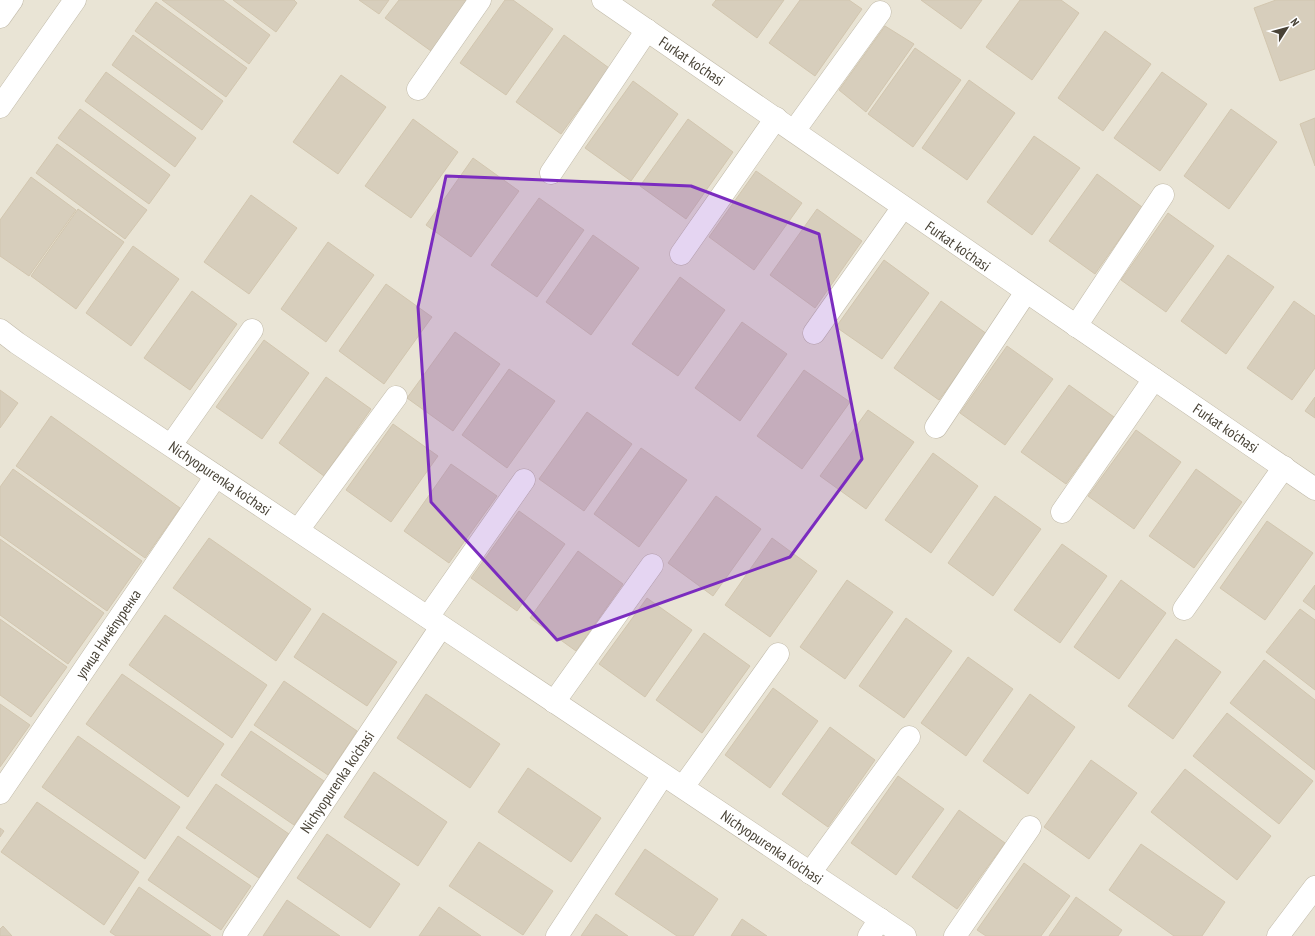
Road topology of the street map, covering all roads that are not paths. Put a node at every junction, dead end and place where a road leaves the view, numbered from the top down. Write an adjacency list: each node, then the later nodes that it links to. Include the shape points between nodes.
1 (12, 0): 6 (street)
2 (74, 0): 9 (street)
3 (480, 0): 8 (street)
4 (603, 0): 7 (street, Furkat ko'chasi)
5 (880, 12): 11 (street)
6 (0, 17)
7 (647, 30): 10 (street, Furkat ko'chasi); 12 (street)
8 (418, 89)
9 (0, 107)
10 (776, 118): 11 (street, Furkat ko'chasi); 15 (street)
11 (794, 131): 14 (street, Furkat ko'chasi)
12 (551, 173)
13 (1164, 195): 17 (street)
14 (903, 207): 16 (street, Furkat ko'chasi); 20 (street)
15 (681, 254)
16 (1026, 292): 17 (street, Furkat ko'chasi); 23 (street)
17 (1076, 326): 21 (street, Furkat ko'chasi)
18 (0, 330): 24 (street, Nichyopurenka ko'chasi)
19 (252, 330): 24 (street)
20 (814, 333)
21 (1154, 379): 25 (street, Furkat ko'chasi); 29 (street)
22 (396, 397): 30 (street)
23 (936, 427)
24 (171, 446): 26 (street, Nichyopurenka ko'chasi)
25 (1284, 467): 28 (street, Furkat ko'chasi); 32 (street)
26 (216, 476): 30 (street, Nichyopurenka ko'chasi); 39 (street, улица Ничёпуренка)
27 (524, 480): 33 (street)
28 (1315, 489)
29 (1062, 512)
30 (298, 530): 33 (street, Nichyopurenka ko'chasi)
31 (652, 565): 35 (street)
32 (1184, 609)
33 (434, 622): 35 (street, Nichyopurenka ko'chasi); 44 (street, Nichyopurenka ko'chasi)
34 (778, 654): 38 (street)
35 (554, 702): 37 (street, Nichyopurenka ko'chasi)
36 (909, 737): 41 (street)
37 (663, 774): 38 (street, Nichyopurenka ko'chasi); 45 (street)
38 (683, 787): 41 (street, Nichyopurenka ko'chasi)
39 (0, 793)
40 (1030, 827): 47 (street)
41 (810, 873): 43 (street, Nichyopurenka ko'chasi)
42 (1315, 887): 48 (street)
43 (875, 928): 46 (street, Nichyopurenka ko'chasi)
44 (234, 936)
45 (557, 936)
46 (905, 936)
47 (955, 936)
48 (1278, 936)

